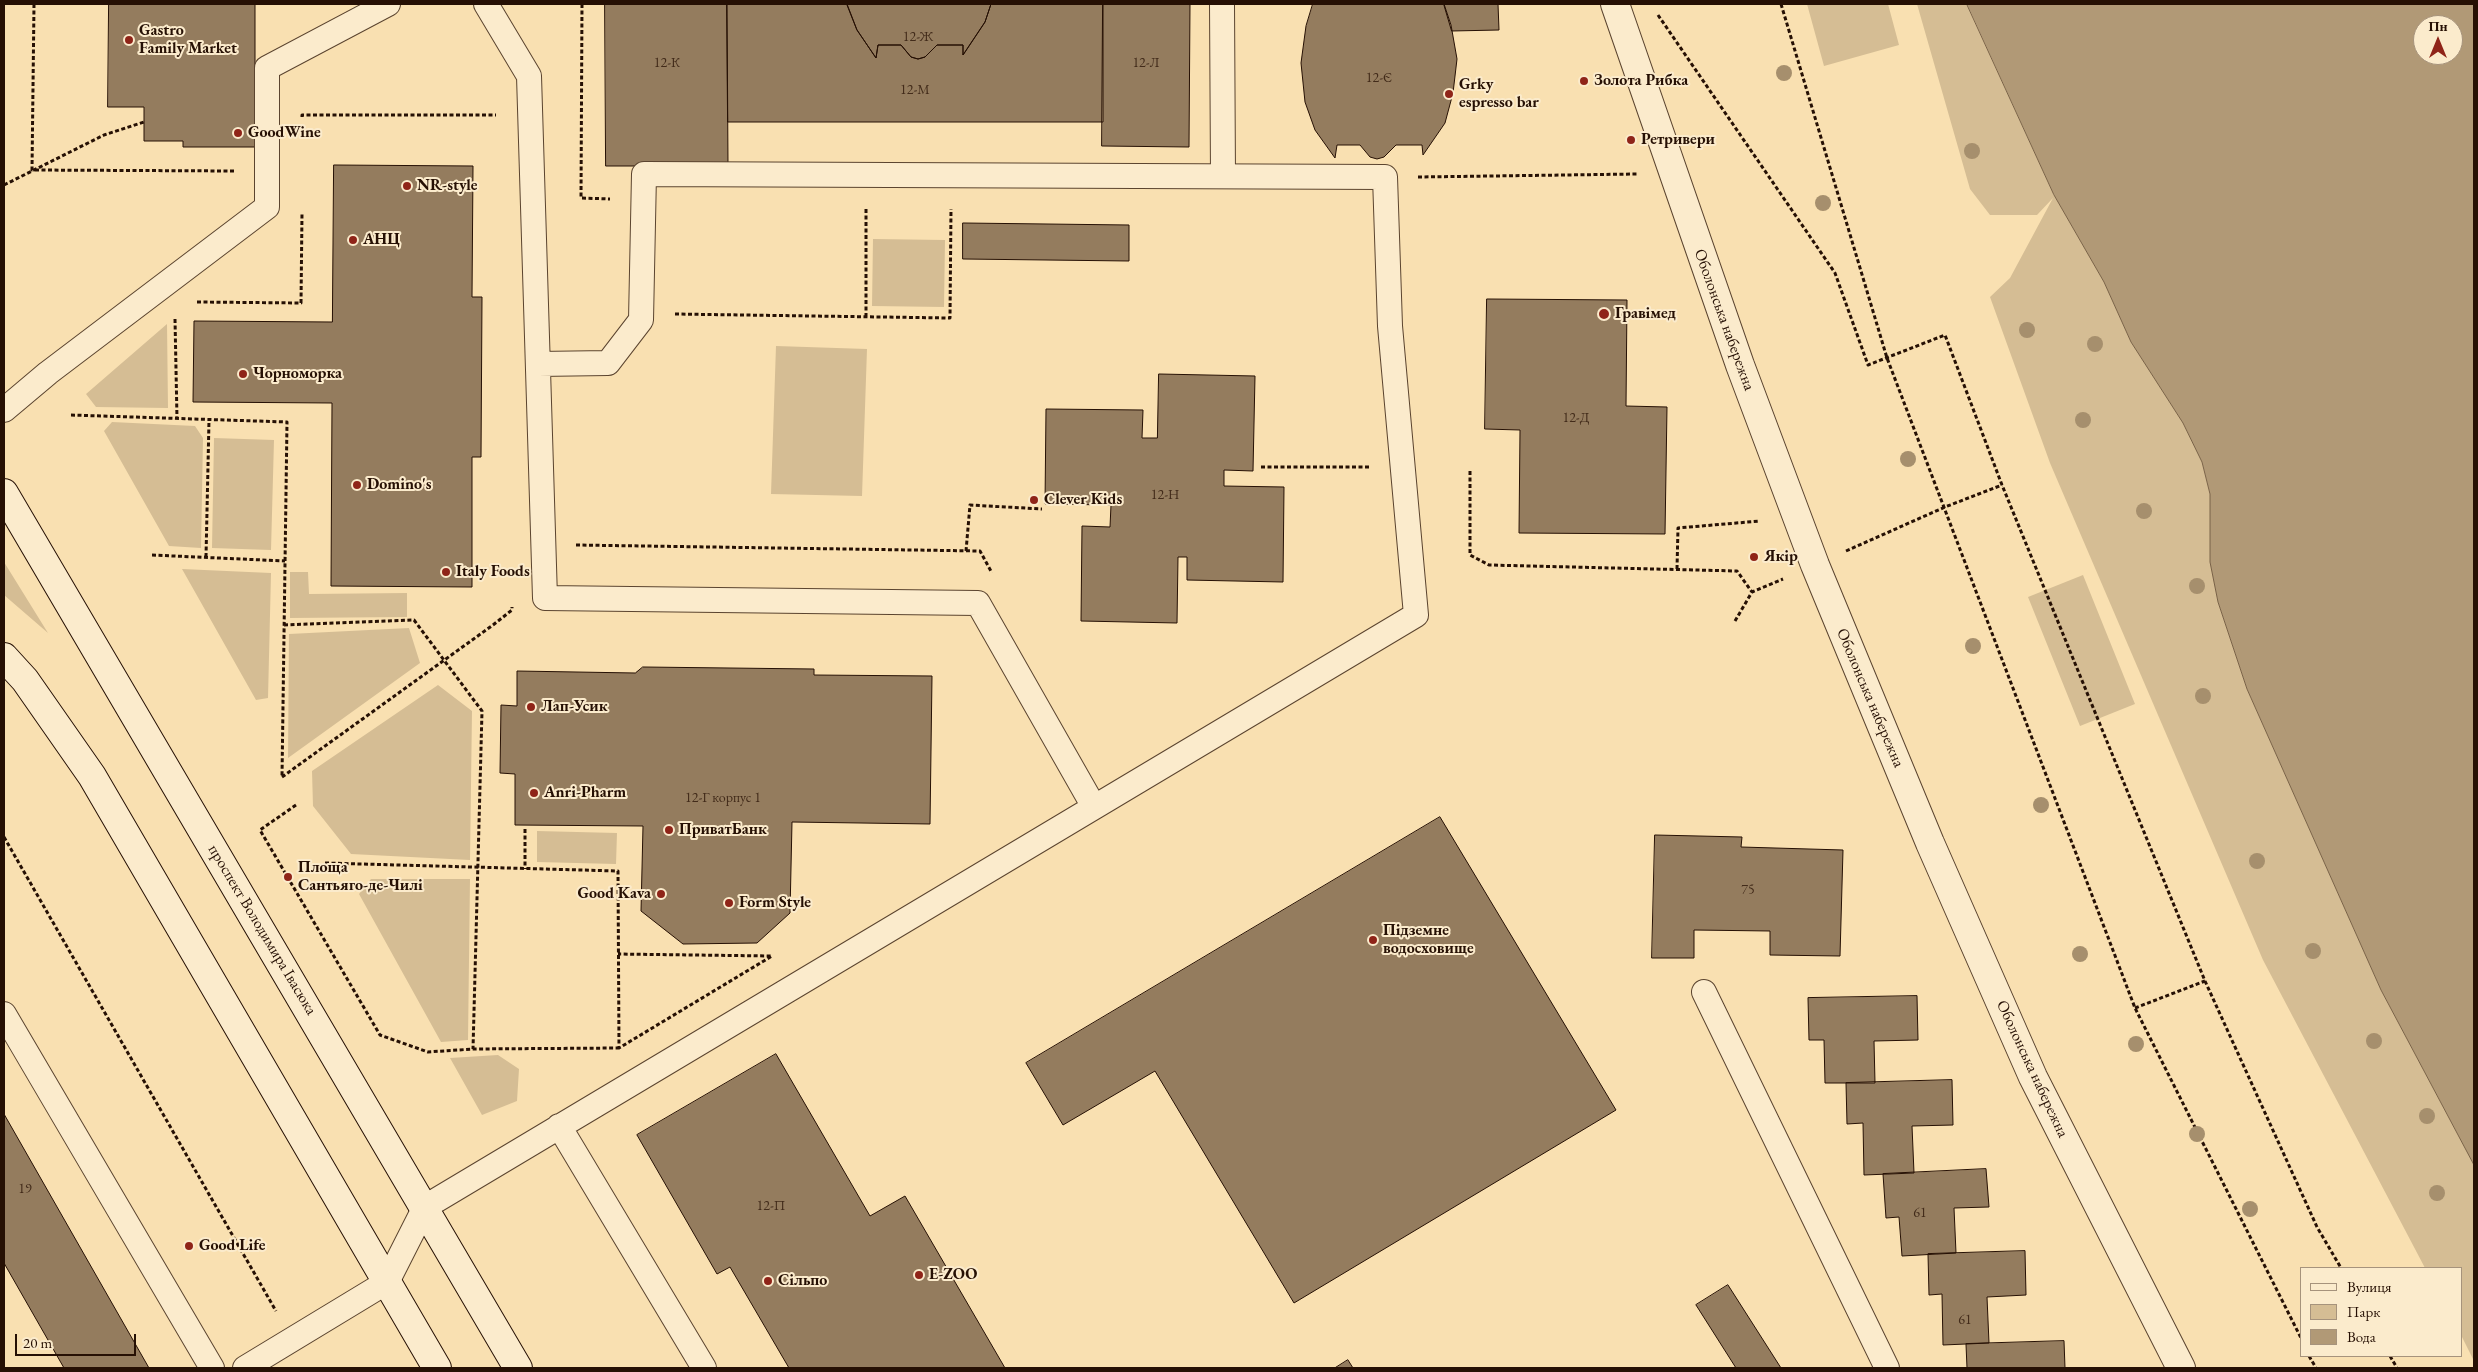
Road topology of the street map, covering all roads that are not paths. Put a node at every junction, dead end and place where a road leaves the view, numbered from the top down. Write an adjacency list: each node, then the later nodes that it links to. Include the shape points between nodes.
1 (388, 4): 7 (lane, via 267,68 267,207)
2 (486, 4): 6 (lane, via 529,76)
3 (1222, 4): 5 (lane)
4 (1615, 4): 22 (main road, Оболонська набережна, via 1672,174 1796,517 1930,843 2033,1077)
5 (1223, 176): 6 (lane, via 644,174 641,320 608,363); 10 (lane, via 1385,177 1390,326 1416,615)
6 (538, 364): 10 (lane, via 545,598 978,602)
7 (4, 410)
8 (4, 493): 14 (main road, проспект Володимира Івасюка)
9 (4, 657): 15 (main road, via 25,680 92,776)
10 (1094, 807): 13 (lane)
11 (1704, 992): 21 (lane)
12 (4, 1014): 16 (lane)
13 (559, 1126): 14 (lane); 20 (lane)
14 (425, 1207): 15 (lane); 19 (main road, проспект Володимира Івасюка)
15 (387, 1282): 17 (lane); 18 (main road)
16 (212, 1368)
17 (245, 1368)
18 (437, 1368)
19 (518, 1368)
20 (704, 1368)
21 (1887, 1368)
22 (2182, 1368)

